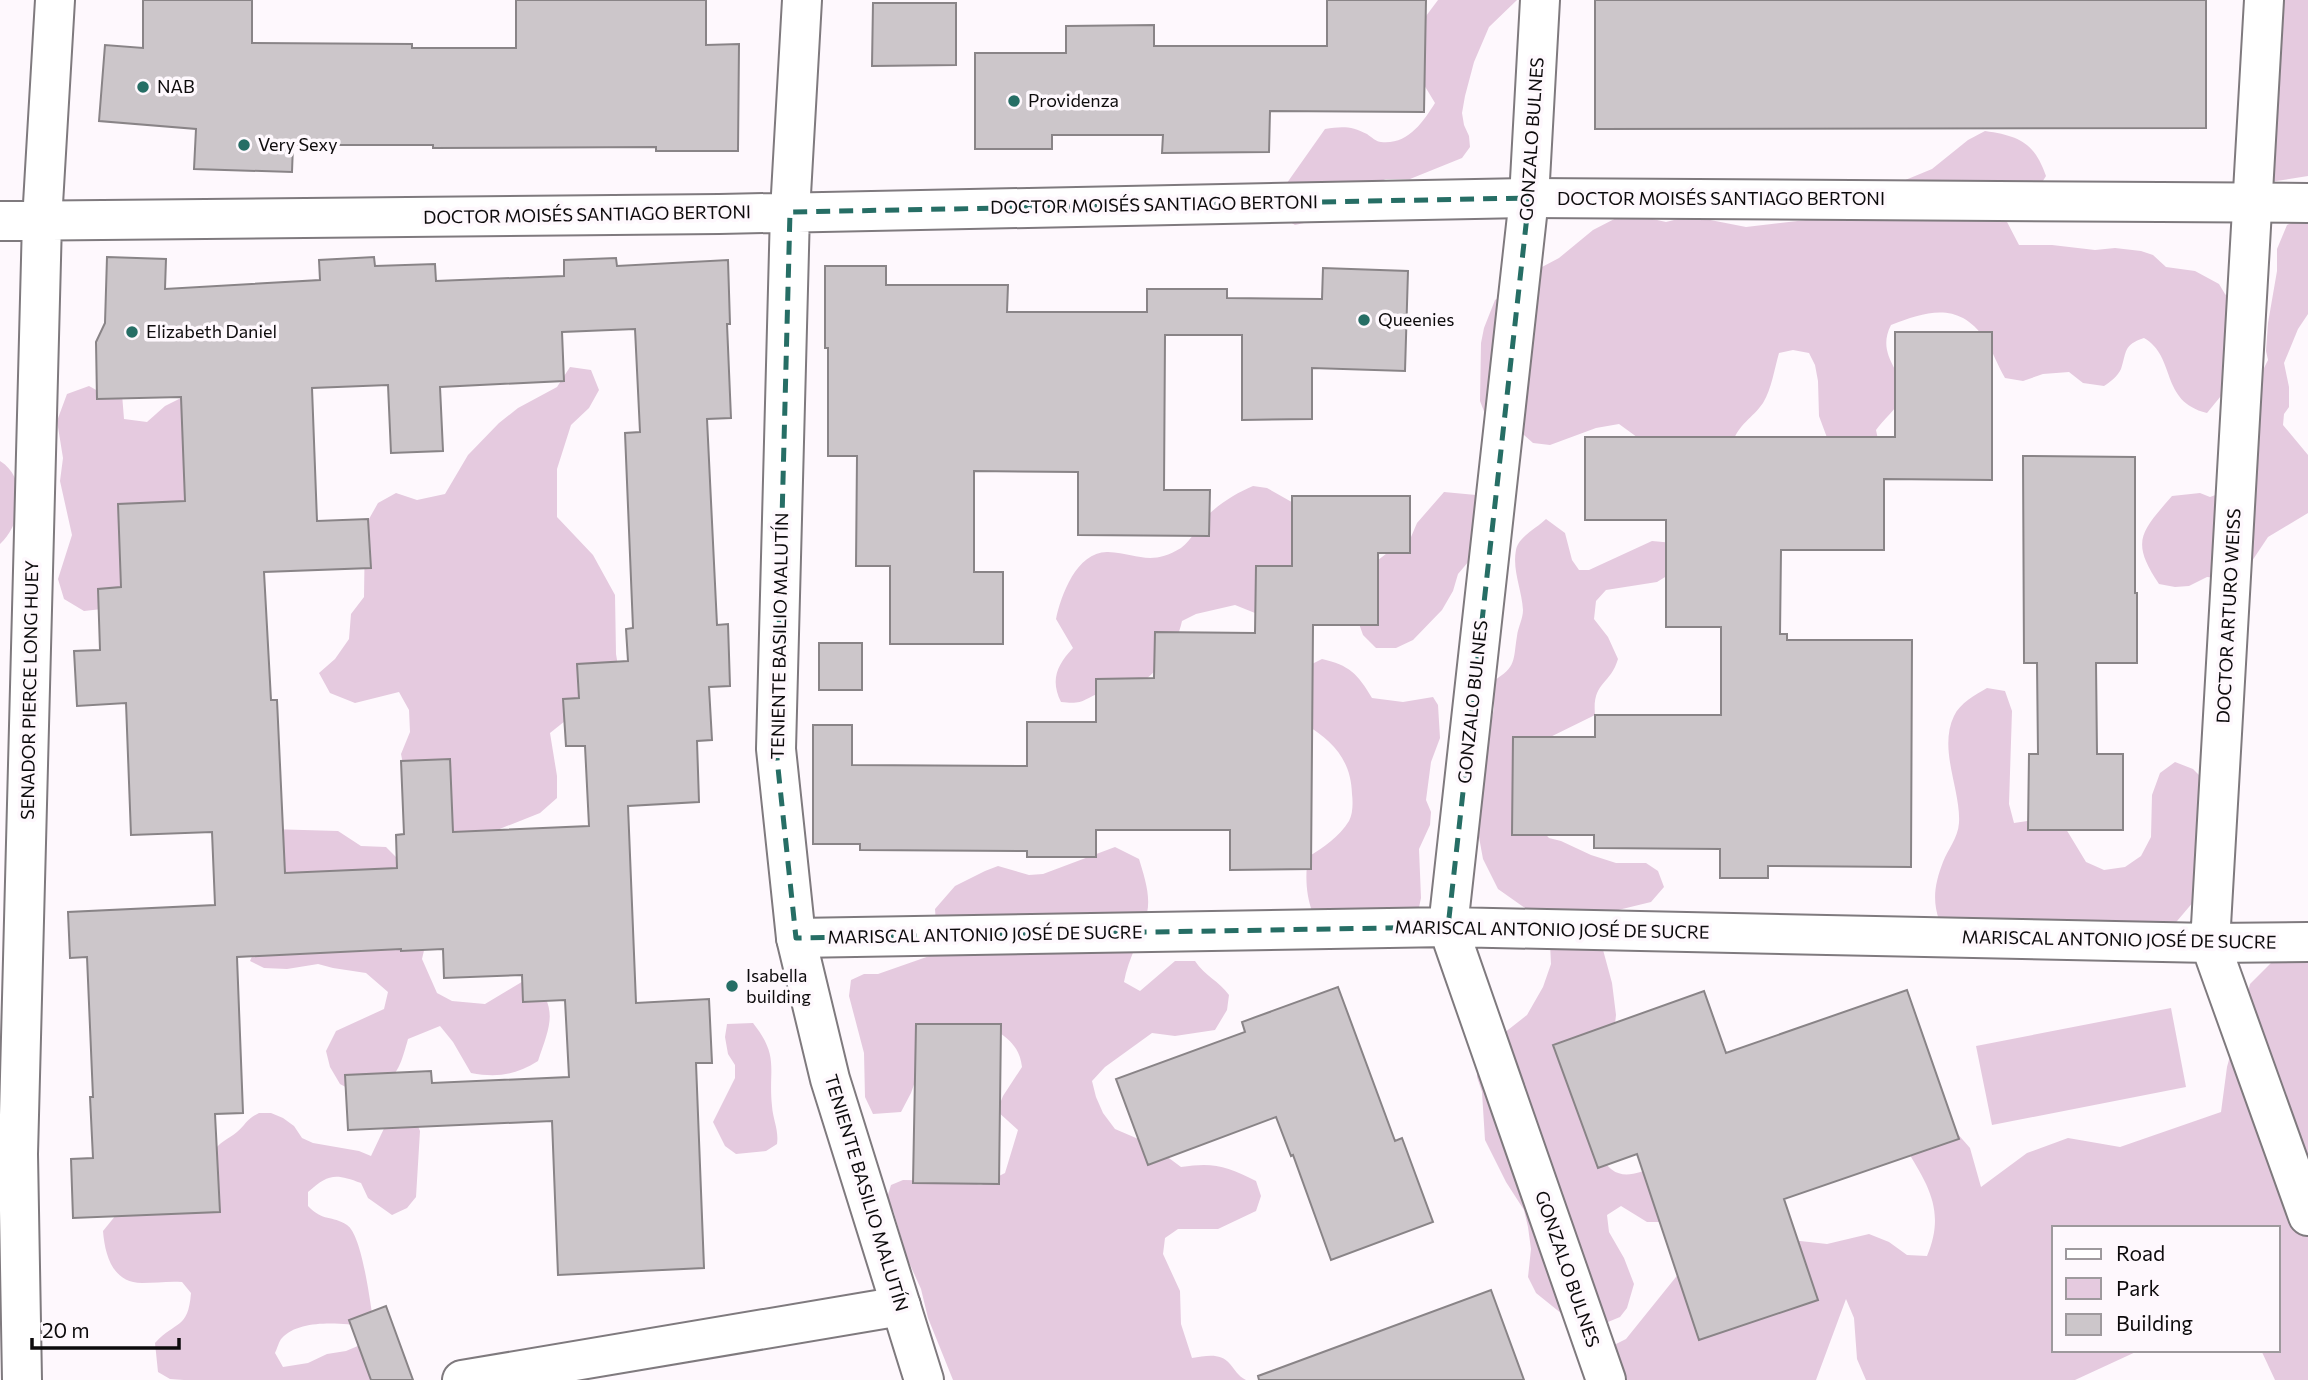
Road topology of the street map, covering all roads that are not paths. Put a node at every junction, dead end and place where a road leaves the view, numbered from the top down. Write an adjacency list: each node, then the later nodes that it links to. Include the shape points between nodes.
1 (55, 0): 10 (street, SENADOR PIERCE LONG HUEY)
2 (803, 0): 8 (street, TENIENTE BASILIO MALUTÍN)
3 (1541, 0): 5 (street, GONZALO BULNES)
4 (2263, 0): 6 (street, DOCTOR ARTURO WEISS)
5 (1529, 198): 6 (street, DOCTOR MOISÉS SANTIAGO BERTONI); 8 (street, DOCTOR MOISÉS SANTIAGO BERTONI); 11 (street, GONZALO BULNES)
6 (2253, 203): 7 (street, DOCTOR MOISÉS SANTIAGO BERTONI); 14 (street, DOCTOR ARTURO WEISS)
7 (2308, 203)
8 (790, 212): 10 (street, DOCTOR MOISÉS SANTIAGO BERTONI); 12 (street, TENIENTE BASILIO MALUTÍN, via 776,749)
9 (0, 221): 10 (street, DOCTOR MOISÉS SANTIAGO BERTONI)
10 (42, 221): 17 (street, SENADOR PIERCE LONG HUEY, via 18,1154)
11 (1448, 927): 12 (street, MARISCAL ANTONIO JOSÉ DE SUCRE); 14 (street, MARISCAL ANTONIO JOSÉ DE SUCRE); 20 (street, GONZALO BULNES)
12 (796, 939): 16 (street, TENIENTE BASILIO MALUTÍN, via 830,1079)
13 (2308, 942): 14 (street, MARISCAL ANTONIO JOSÉ DE SUCRE)
14 (2210, 943): 15 (street, DOCTOR ARTURO WEISS)
15 (2308, 1216)
16 (901, 1307): 18 (street); 19 (street, TENIENTE BASILIO MALUTÍN)
17 (22, 1380)
18 (462, 1380)
19 (924, 1380)
20 (1606, 1380)

